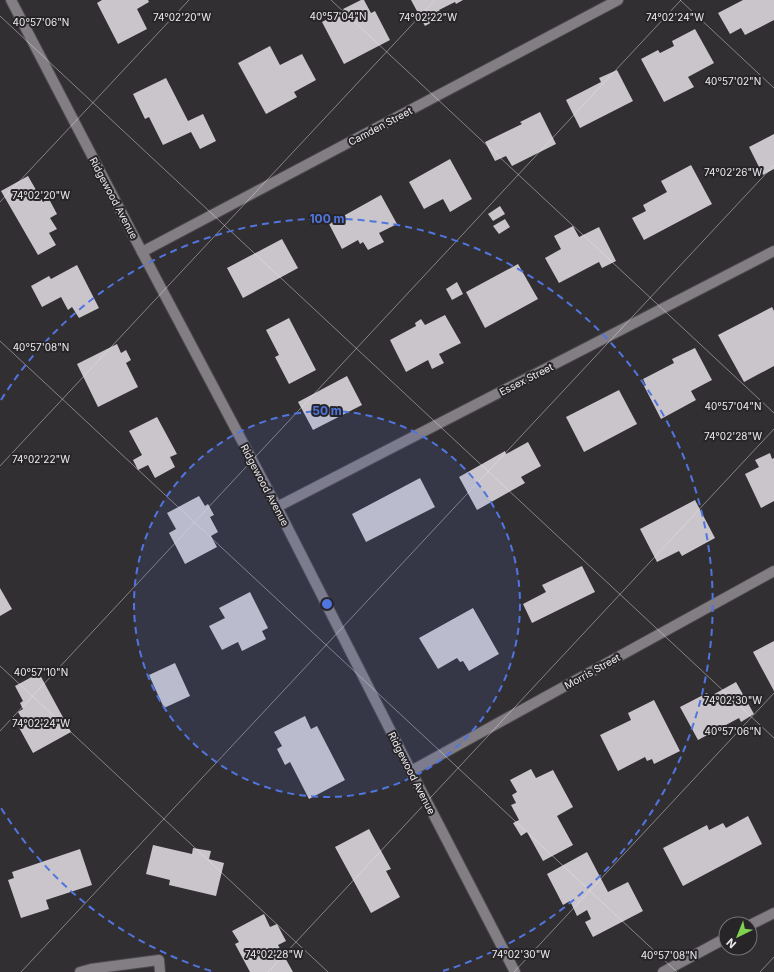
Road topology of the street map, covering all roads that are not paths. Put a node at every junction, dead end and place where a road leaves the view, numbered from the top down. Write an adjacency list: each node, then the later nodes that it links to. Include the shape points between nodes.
1 (11, 0): 4 (street, Ridgewood Avenue)
2 (618, 0): 4 (street, Camden Street)
3 (774, 251): 5 (street, Essex Street)
4 (142, 252): 5 (street, Ridgewood Avenue)
5 (277, 507): 7 (street, Ridgewood Avenue)
6 (774, 571): 7 (street, Morris Street)
7 (411, 771): 13 (street, Ridgewood Avenue)
8 (774, 913): 9 (street)
9 (758, 922)
10 (718, 942): 14 (street)
11 (80, 972): 12 (street, via 160,960)
12 (160, 972)
13 (515, 972)
14 (663, 972)

